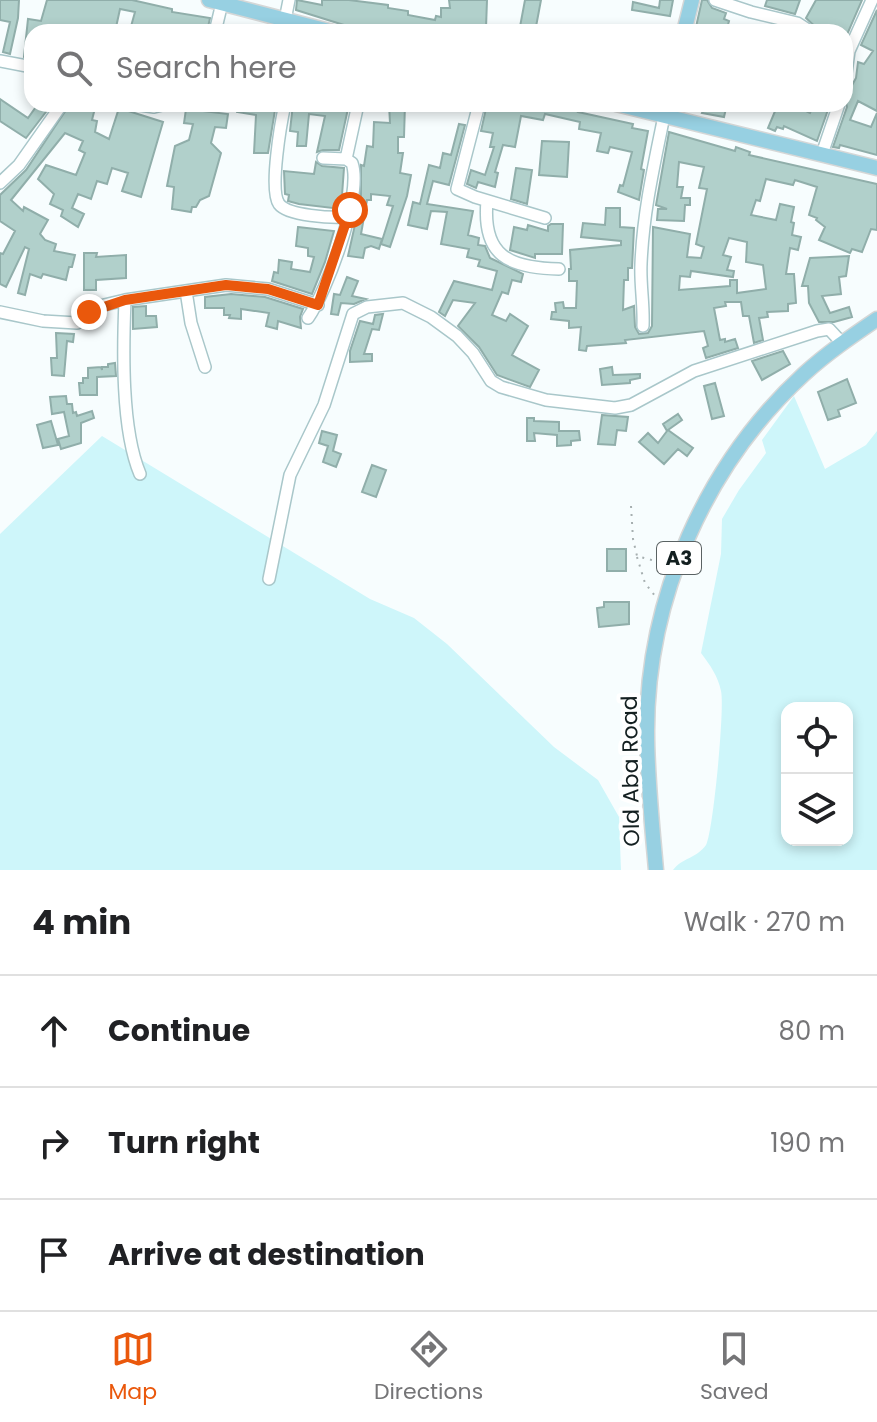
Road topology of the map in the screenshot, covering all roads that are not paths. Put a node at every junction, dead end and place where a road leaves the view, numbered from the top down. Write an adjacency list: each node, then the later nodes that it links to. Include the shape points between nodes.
1 (289, 0): 6 (street)
2 (692, 0): 9 (main road)
3 (715, 0): 10 (street)
4 (872, 0): 11 (street)
5 (216, 2): 6 (main road); 7 (street)
6 (285, 20): 8 (main road)
7 (215, 24)
8 (296, 24)
9 (686, 24)
10 (799, 24)
11 (853, 38)
12 (0, 61): 13 (street)
13 (24, 66)
14 (56, 112): 25 (street)
15 (284, 112): 27 (street, via 276,165 280,205)
16 (356, 112): 23 (street)
17 (477, 112): 26 (street, via 457,189)
18 (666, 112): 36 (street, via 644,230)
19 (673, 112): 21 (main road)
20 (836, 112): 21 (street)
21 (822, 154): 24 (main road)
22 (323, 158): 23 (street)
23 (346, 159): 27 (street, via 354,169 354,192)
24 (877, 168)
25 (0, 183)
26 (487, 201): 28 (street); 29 (street, via 487,232 501,253 516,266)
27 (346, 217): 32 (street)
28 (545, 218)
29 (559, 269)
30 (186, 291): 31 (street); 32 (street, via 240,286); 38 (street)
31 (125, 300): 33 (street, via 100,306 77,323); 39 (street, via 130,439)
32 (318, 305): 34 (street)
33 (0, 312)
34 (308, 318)
35 (877, 319): 37 (main road, Old Aba Road / A3)
36 (643, 326)
37 (842, 343): 40 (street, via 829,329 817,331 694,371 631,405 615,408 546,400 501,387 457,336 431,317 403,303 367,307 353,314 324,405 290,475); 41 (main road, Old Aba Road / A3, via 776,402 724,471 700,511 665,597 647,731)
38 (205, 367)
39 (140, 474)
40 (269, 579)
41 (656, 870)

